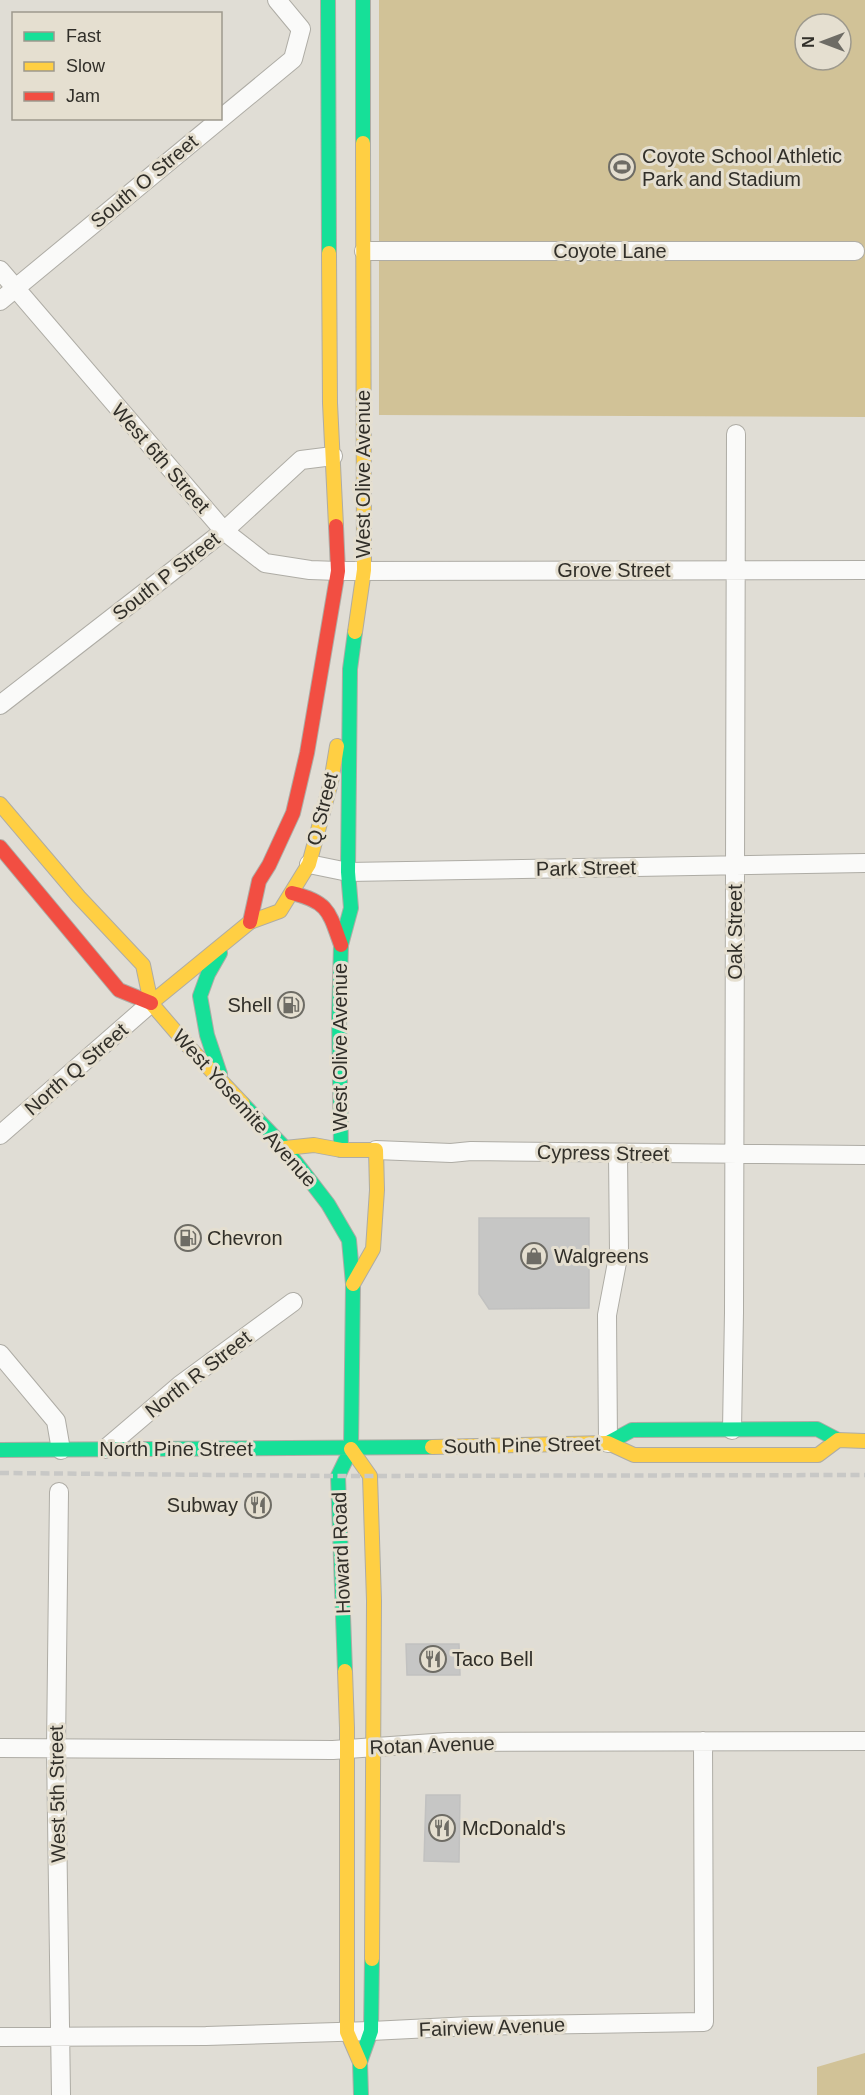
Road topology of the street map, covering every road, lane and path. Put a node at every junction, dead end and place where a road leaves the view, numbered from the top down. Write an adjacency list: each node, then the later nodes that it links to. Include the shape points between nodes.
1 (277, 0): 4 (street, South O Street, via 301,29 293,59)
2 (328, 0): 12 (main road, West Olive Avenue)
3 (363, 0): 6 (main road, West Olive Avenue)
4 (222, 117)
5 (219, 120): 9 (street, South O Street)
6 (364, 251): 7 (street, Coyote Lane); 14 (main road, West Olive Avenue)
7 (855, 251)
8 (0, 270): 9 (street, West 6th Street)
9 (15, 288): 10 (street, South O Street); 13 (street, West 6th Street)
10 (0, 301)
11 (736, 434): 15 (street, Oak Street)
12 (333, 456): 13 (street, South P Street, via 301,460); 17 (main road, West Olive Avenue)
13 (224, 531): 17 (street, West 6th Street, via 265,563); 19 (street, South P Street)
14 (364, 570): 15 (street, Grove Street); 17 (street, West 6th Street); 18 (main road, West Olive Avenue)
15 (736, 570): 16 (street, Grove Street); 28 (street, Oak Street)
16 (865, 570)
17 (338, 571): 20 (main road, West Olive Avenue)
18 (350, 669): 27 (main road, Q Street, via 331,782); 29 (main road, West Olive Avenue)
19 (0, 705)
20 (306, 753): 22 (main road, via 314,761); 23 (main road, West Olive Avenue)
21 (0, 804): 34 (main road, West Yosemite Avenue, via 142,965)
22 (308, 807)
23 (293, 813): 31 (main road, Q Street, via 259,881)
24 (304, 829): 27 (main road, via 300,849)
25 (0, 847): 34 (main road, West Yosemite Avenue, via 119,990)
26 (865, 863): 28 (street, Park Street)
27 (309, 864): 29 (street, Park Street); 30 (main road, Q Street)
28 (735, 865): 29 (street, Park Street); 41 (street, Oak Street)
29 (348, 872): 33 (main road, West Olive Avenue, via 351,908)
30 (292, 893): 31 (main road, Q Street, via 280,911); 33 (main road, West Olive Avenue, via 316,900 325,909)
31 (250, 922): 32 (main road, Q Street)
32 (228, 940): 34 (main road, Q Street); 35 (main road, via 200,996 207,1035)
33 (340, 945): 38 (main road, West Olive Avenue)
34 (151, 1003): 35 (main road, West Yosemite Avenue); 36 (street, North Q Street)
35 (224, 1082): 37 (main road, West Yosemite Avenue)
36 (0, 1135)
37 (285, 1148): 38 (main road, Cypress Street, via 314,1145); 43 (main road, West Yosemite Avenue, via 328,1204 349,1240)
38 (341, 1150): 39 (main road, Cypress Street)
39 (376, 1150): 40 (street, Cypress Street); 43 (main road, via 373,1249)
40 (618, 1153): 41 (street, Cypress Street); 49 (street, via 619,1252 607,1315)
41 (734, 1154): 42 (street, Cypress Street); 46 (street, Oak Street)
42 (865, 1155)
43 (353, 1284): 51 (main road)
44 (293, 1302): 50 (street, North R Street, via 180,1385)
45 (0, 1354): 53 (street, via 56,1421)
46 (732, 1430): 47 (main road, via 817,1429); 49 (main road, via 632,1430)
47 (835, 1439): 48 (main road); 49 (main road, South Pine Street, via 818,1455 634,1455)
48 (865, 1441)
49 (614, 1446): 51 (main road, South Pine Street)
50 (105, 1449): 51 (main road, North Pine Street); 53 (main road, North Pine Street)
51 (351, 1449): 57 (main road, Howard Road, via 370,1476 374,1601); 60 (main road, Howard Road, via 338,1476)
52 (0, 1450): 53 (main road, North Pine Street)
53 (61, 1450)
54 (59, 1492): 59 (street, West 5th Street)
55 (865, 1741): 56 (street, Rotan Avenue)
56 (703, 1742): 57 (street, Rotan Avenue, via 448,1742); 61 (street, Fairview Avenue, via 704,2022)
57 (372, 1747): 60 (street, Rotan Avenue); 61 (main road, Howard Road)
58 (0, 1748): 59 (street, Rotan Avenue)
59 (56, 1749): 60 (street, Rotan Avenue); 63 (street, West 5th Street)
60 (346, 1749): 62 (main road, Howard Road)
61 (371, 2031): 62 (street, Fairview Avenue); 65 (main road, Howard Road)
62 (347, 2032): 63 (street, Fairview Avenue); 65 (main road, Howard Road)
63 (61, 2036): 64 (street, Fairview Avenue); 66 (street, West 5th Street)
64 (0, 2037)
65 (360, 2062): 67 (main road, Howard Road)
66 (61, 2095)
67 (361, 2095)

